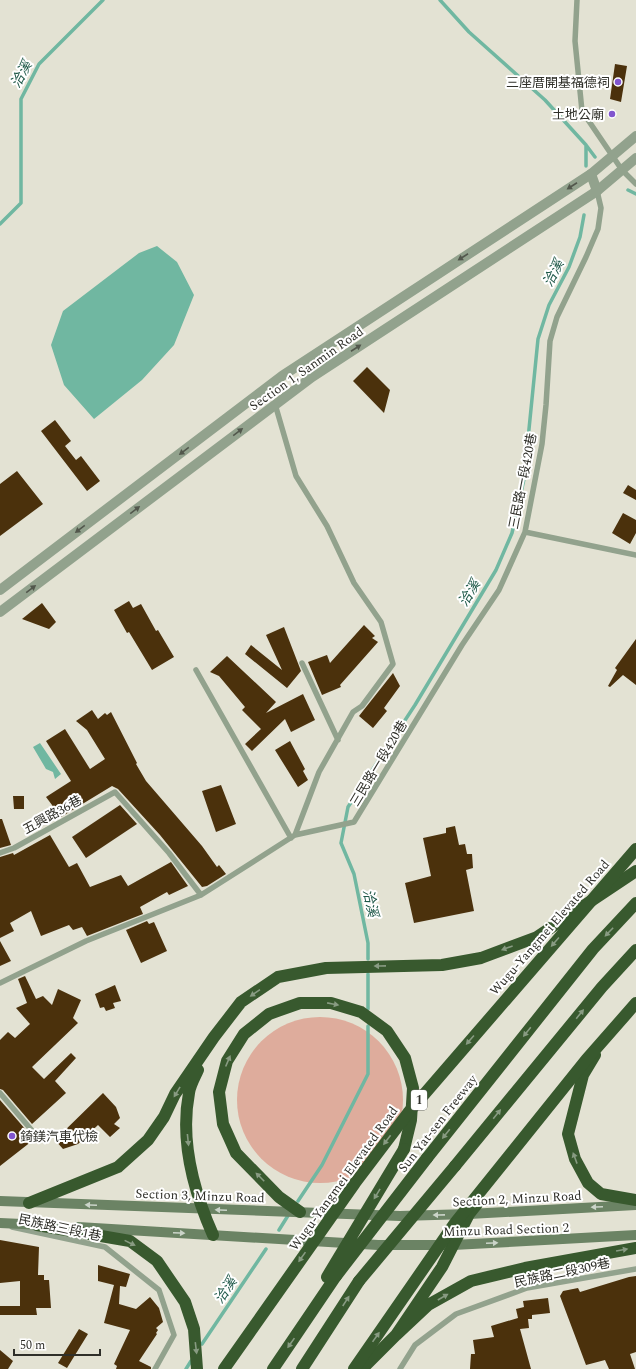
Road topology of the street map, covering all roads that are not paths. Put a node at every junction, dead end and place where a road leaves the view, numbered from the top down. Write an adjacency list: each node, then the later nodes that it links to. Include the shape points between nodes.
1 (577, 0): 3 (lane, via 575,41 582,111)
2 (636, 136): 3 (street, Section 1, Sanmin Road)
3 (612, 157): 5 (lane); 6 (street, Section 1, Sanmin Road)
4 (636, 158): 5 (street, Section 1, Sanmin Road)
5 (622, 170): 7 (lane); 8 (street, Section 1, Sanmin Road)
6 (591, 174): 8 (street); 12 (street, Section 1, Sanmin Road, one-way to 12, via 282,376)
7 (636, 184)
8 (597, 191): 9 (street, Section 1, Sanmin Road, one-way to 8, via 318,373); 10 (lane, 三民路一段420巷, via 601,208 598,229 557,317 550,342 542,444)
9 (276, 404): 13 (street, Section 1, Sanmin Road, one-way to 9); 16 (lane, via 296,476 327,526 354,583 381,622 393,664 362,706 353,712)
10 (525, 532): 11 (lane); 17 (lane, 三民路一段420巷, via 499,590 462,645 354,822)
11 (636, 555)
12 (0, 590)
13 (0, 612)
14 (302, 663): 16 (lane)
15 (196, 670): 17 (lane)
16 (338, 740): 17 (lane, via 319,772)
17 (293, 837): 21 (lane)
18 (636, 849): 50 (highway, Wugu-Yangmei Elevated Road / 1, one-way to 50, bridge, via 408,1113 355,1183)
19 (0, 853): 21 (lane, 五興路36巷, via 14,848 115,792 169,853)
20 (636, 870): 27 (highway, one-way to 27, via 537,937 481,958 442,965 326,968 278,977 241,1002)
21 (201, 895): 24 (lane, via 86,942)
22 (636, 904): 46 (highway, Sun Yat-sen Freeway, one-way to 46, bridge, via 593,948)
23 (636, 950): 52 (highway, one-way to 23, bridge, via 360,1281 602,987)
24 (0, 983)
25 (636, 996): 28 (highway)
26 (636, 1003): 53 (highway, one-way to 26, bridge, via 455,1223 586,1060)
27 (214, 1036): 33 (highway, one-way to 33, via 148,1140 118,1168); 35 (highway, one-way to 35, via 189,1091 186,1121 190,1164)
28 (600, 1047): 31 (highway, one-way to 28, via 601,1194 588,1183 574,1160 568,1134 583,1076); 37 (highway)
29 (0, 1093): 30 (lane)
30 (40, 1140)
31 (636, 1200)
32 (0, 1201): 33 (main road, Section 3, Minzu Road)
33 (29, 1203): 35 (main road, Section 3, Minzu Road, one-way to 33)
34 (636, 1205): 37 (main road, Section 2, Minzu Road, one-way to 37)
35 (202, 1209): 36 (main road, Section 3, Minzu Road, one-way to 35); 41 (highway)
36 (300, 1212): 38 (main road, Section 3, Minzu Road); 46 (highway, one-way to 46, bridge, via 279,1197 236,1153 223,1124 219,1092 227,1061 244,1034 269,1014 300,1003 331,1003 361,1012 387,1031 405,1058 413,1088 412,1120 404,1149)
37 (469, 1214): 38 (main road, Section 2, Minzu Road, one-way to 38); 43 (highway)
38 (400, 1216)
39 (0, 1224): 40 (main road); 48 (lane, 民族路三段1巷, via 105,1247 159,1290 174,1335)
40 (37, 1225): 41 (main road, one-way to 41); 49 (highway, one-way to 49, via 130,1241 157,1261 185,1302 194,1329)
41 (213, 1235): 43 (main road, Minzu Road Section 2, via 378,1245)
42 (636, 1235): 43 (main road, Minzu Road Section 2, one-way to 42)
43 (453, 1245): 47 (highway, via 442,1267)
44 (636, 1248): 47 (highway, one-way to 44, via 428,1305 471,1281)
45 (636, 1269): 55 (lane, 民族路二段309巷, via 527,1288 456,1314 415,1345)
46 (332, 1277): 51 (highway, one-way to 51)
47 (396, 1335): 54 (highway)
48 (154, 1369)
49 (197, 1369)
50 (224, 1369)
51 (273, 1369)
52 (302, 1369)
53 (354, 1369)
54 (362, 1369)
55 (400, 1369)

